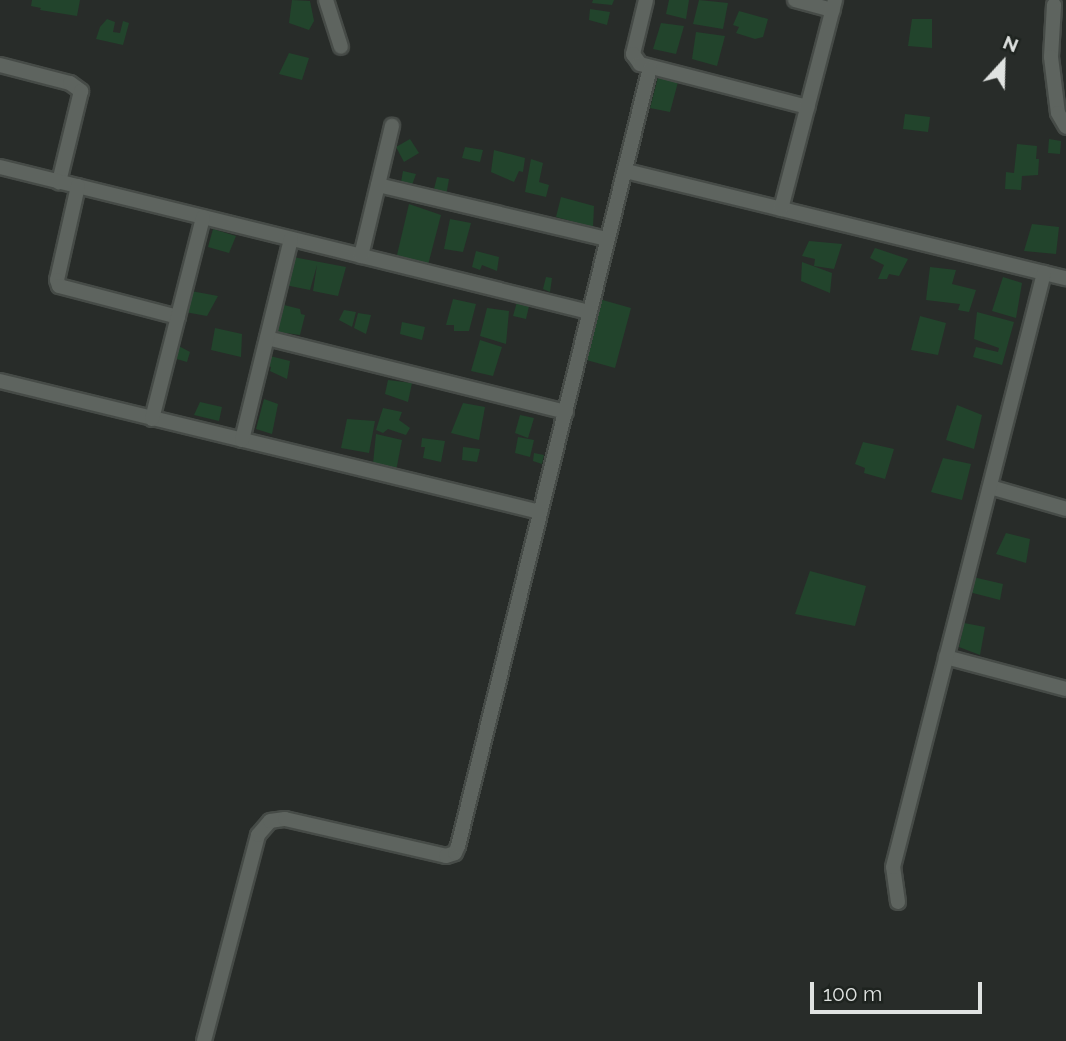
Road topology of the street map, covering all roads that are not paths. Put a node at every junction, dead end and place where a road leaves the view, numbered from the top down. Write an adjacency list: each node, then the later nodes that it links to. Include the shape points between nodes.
1 (326, 0): 6 (street)
2 (646, 0): 8 (street, via 633,54)
3 (795, 0): 4 (street)
4 (834, 5): 9 (street)
5 (1054, 5): 11 (street, via 1051,57 1058,113)
6 (341, 47)
7 (0, 65): 14 (street, via 70,83 81,91)
8 (650, 68): 9 (street); 13 (street)
9 (808, 107): 17 (street)
10 (392, 126): 15 (street)
11 (1066, 127)
12 (0, 167): 14 (street)
13 (626, 171): 17 (street); 20 (street)
14 (59, 182): 16 (street)
15 (378, 185): 20 (street); 21 (street)
16 (78, 186): 18 (street); 25 (street, via 59,286)
17 (781, 209): 22 (street)
18 (203, 217): 19 (street); 25 (street)
19 (291, 239): 21 (street); 26 (street)
20 (607, 239): 24 (street)
21 (361, 256): 24 (street)
22 (1044, 273): 23 (street); 31 (street)
23 (1066, 278)
24 (589, 312): 28 (street)
25 (178, 317): 29 (street)
26 (267, 338): 28 (street); 30 (street)
27 (0, 381): 29 (street)
28 (566, 412): 33 (street)
29 (152, 419): 30 (street)
30 (242, 440): 33 (street)
31 (990, 487): 32 (street); 34 (street)
32 (1066, 509)
33 (540, 512): 37 (street, via 454,853 446,856 285,819 270,821 258,835)
34 (946, 657): 35 (street); 36 (street, via 893,867)
35 (1066, 689)
36 (898, 902)
37 (204, 1041)

